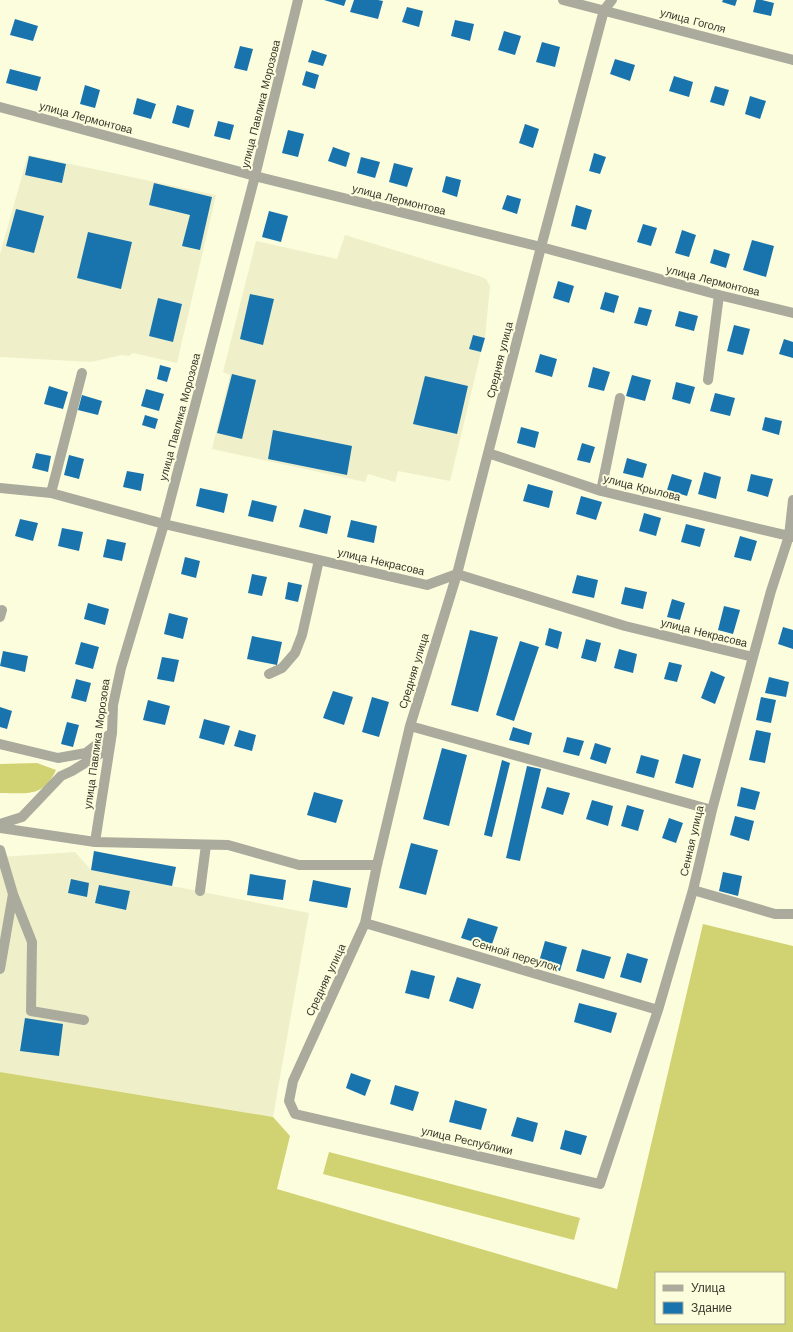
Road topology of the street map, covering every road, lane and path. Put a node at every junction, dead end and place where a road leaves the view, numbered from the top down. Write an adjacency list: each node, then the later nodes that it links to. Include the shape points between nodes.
1 (298, 0): 7 (street, улица Павлика Морозова)
2 (563, 0): 4 (street, улица Гоголя)
3 (612, 0): 4 (street, Средняя улица)
4 (604, 10): 5 (street, улица Гоголя); 8 (street, Средняя улица)
5 (793, 60)
6 (0, 108): 7 (street, улица Лермонтова)
7 (255, 176): 8 (street, улица Лермонтова); 19 (street, улица Павлика Морозова)
8 (541, 247): 9 (street, улица Лермонтова); 14 (street, Средняя улица)
9 (719, 295): 10 (street, улица Лермонтова); 12 (street)
10 (793, 313)
11 (82, 373): 17 (street)
12 (708, 380)
13 (620, 398): 16 (street)
14 (488, 453): 16 (street, улица Крылова); 22 (street, Средняя улица)
15 (0, 488): 17 (street, улица Некрасова)
16 (601, 491): 20 (street, улица Крылова)
17 (51, 493): 19 (street, улица Некрасова)
18 (793, 500): 20 (street, Сенная улица)
19 (164, 524): 21 (street, улица Некрасова); 26 (street, улица Павлика Морозова, via 121,668 113,705)
20 (791, 536): 23 (street, Сенная улица, via 771,590)
21 (319, 560): 22 (street, улица Некрасова, via 427,585); 24 (street, via 302,635 295,653 282,668)
22 (457, 574): 23 (street, улица Некрасова, via 625,626); 25 (street, Средняя улица)
23 (753, 657): 28 (street, Сенная улица)
24 (269, 674)
25 (410, 726): 28 (street, Средняя улица); 34 (street, Средняя улица)
26 (112, 733): 27 (street, via 86,753 58,758); 29 (street, via 100,754 61,776 22,817); 31 (street, улица Павлика Морозова)
27 (0, 744)
28 (712, 810): 35 (street, Сенная улица)
29 (0, 824)
30 (0, 828): 31 (street)
31 (95, 842): 32 (street)
32 (206, 845): 34 (street, via 228,845 299,865); 36 (street)
33 (0, 850): 37 (street)
34 (376, 865): 39 (street, Средняя улица)
35 (693, 890): 38 (street, via 774,914); 41 (street, Сенная улица)
36 (200, 891)
37 (13, 894): 40 (street); 42 (street, via 32,942 32,1011)
38 (793, 914)
39 (365, 923): 41 (street, Сенной переулок); 43 (street, Средняя улица, via 292,1081 289,1101 295,1114)
40 (0, 969)
41 (658, 1010): 44 (street, Сенная улица)
42 (84, 1020)
43 (328, 1121): 44 (street, улица Республики)
44 (600, 1184)

